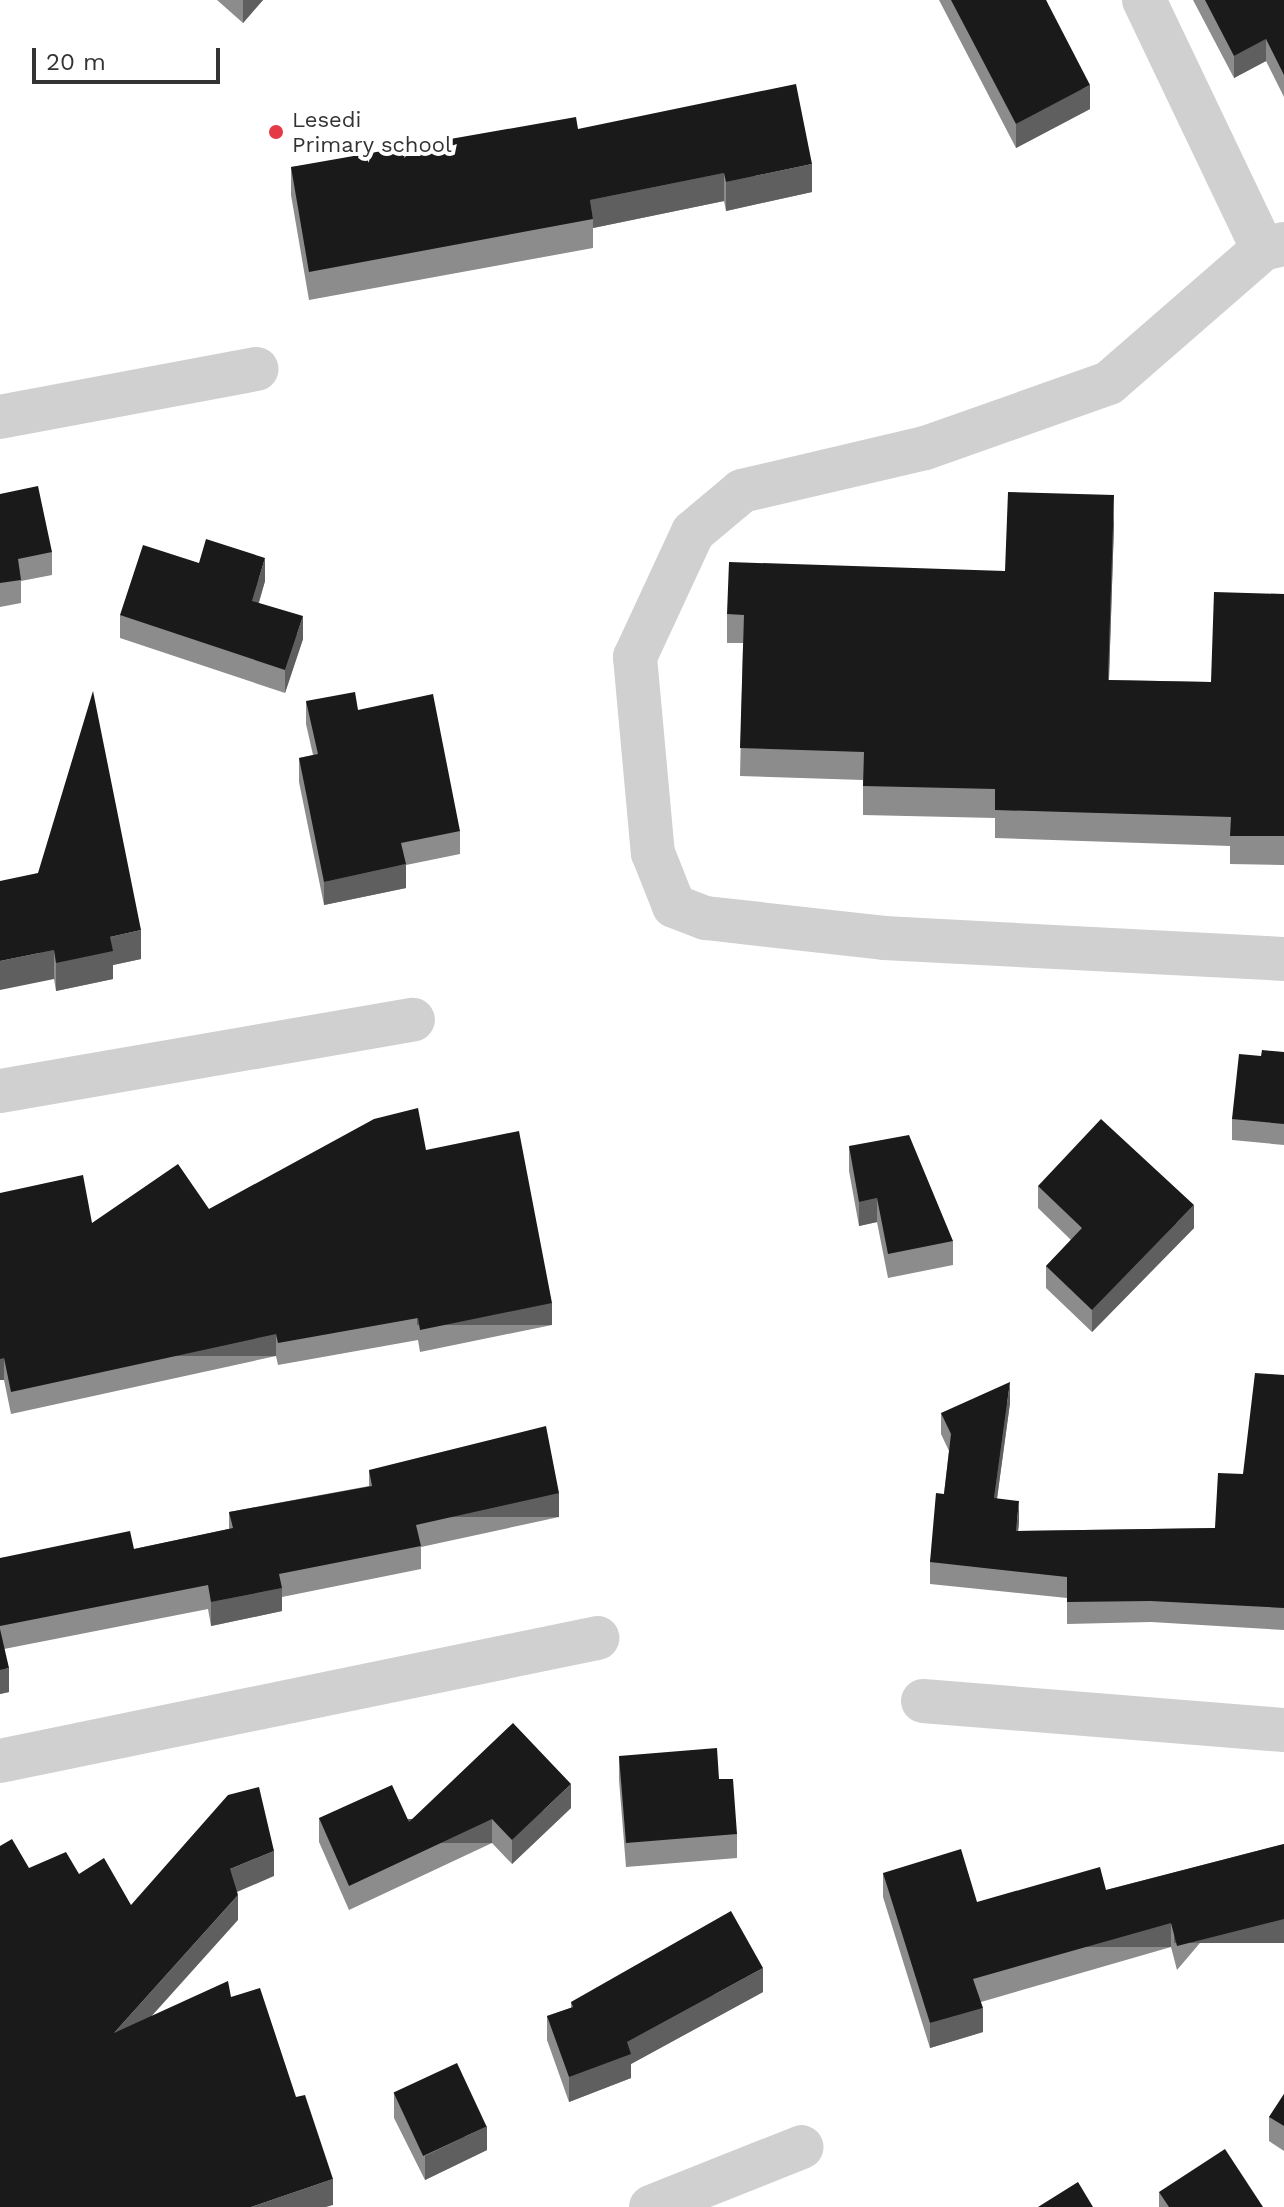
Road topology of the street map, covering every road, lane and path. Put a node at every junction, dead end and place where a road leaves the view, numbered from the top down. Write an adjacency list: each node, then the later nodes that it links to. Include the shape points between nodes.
1 (1144, 0): 2 (street)
2 (1273, 247): 5 (street, via 1109,383 925,448 742,491 693,532 635,657 653,853 674,906 706,918 884,938)
3 (257, 369): 4 (street)
4 (0, 417)
5 (1284, 959)
6 (413, 1020): 7 (street)
7 (0, 1091)
8 (597, 1638): 11 (street)
9 (923, 1701): 10 (street)
10 (1284, 1730)
11 (0, 1761)
12 (802, 2147): 13 (street)
13 (651, 2207)

